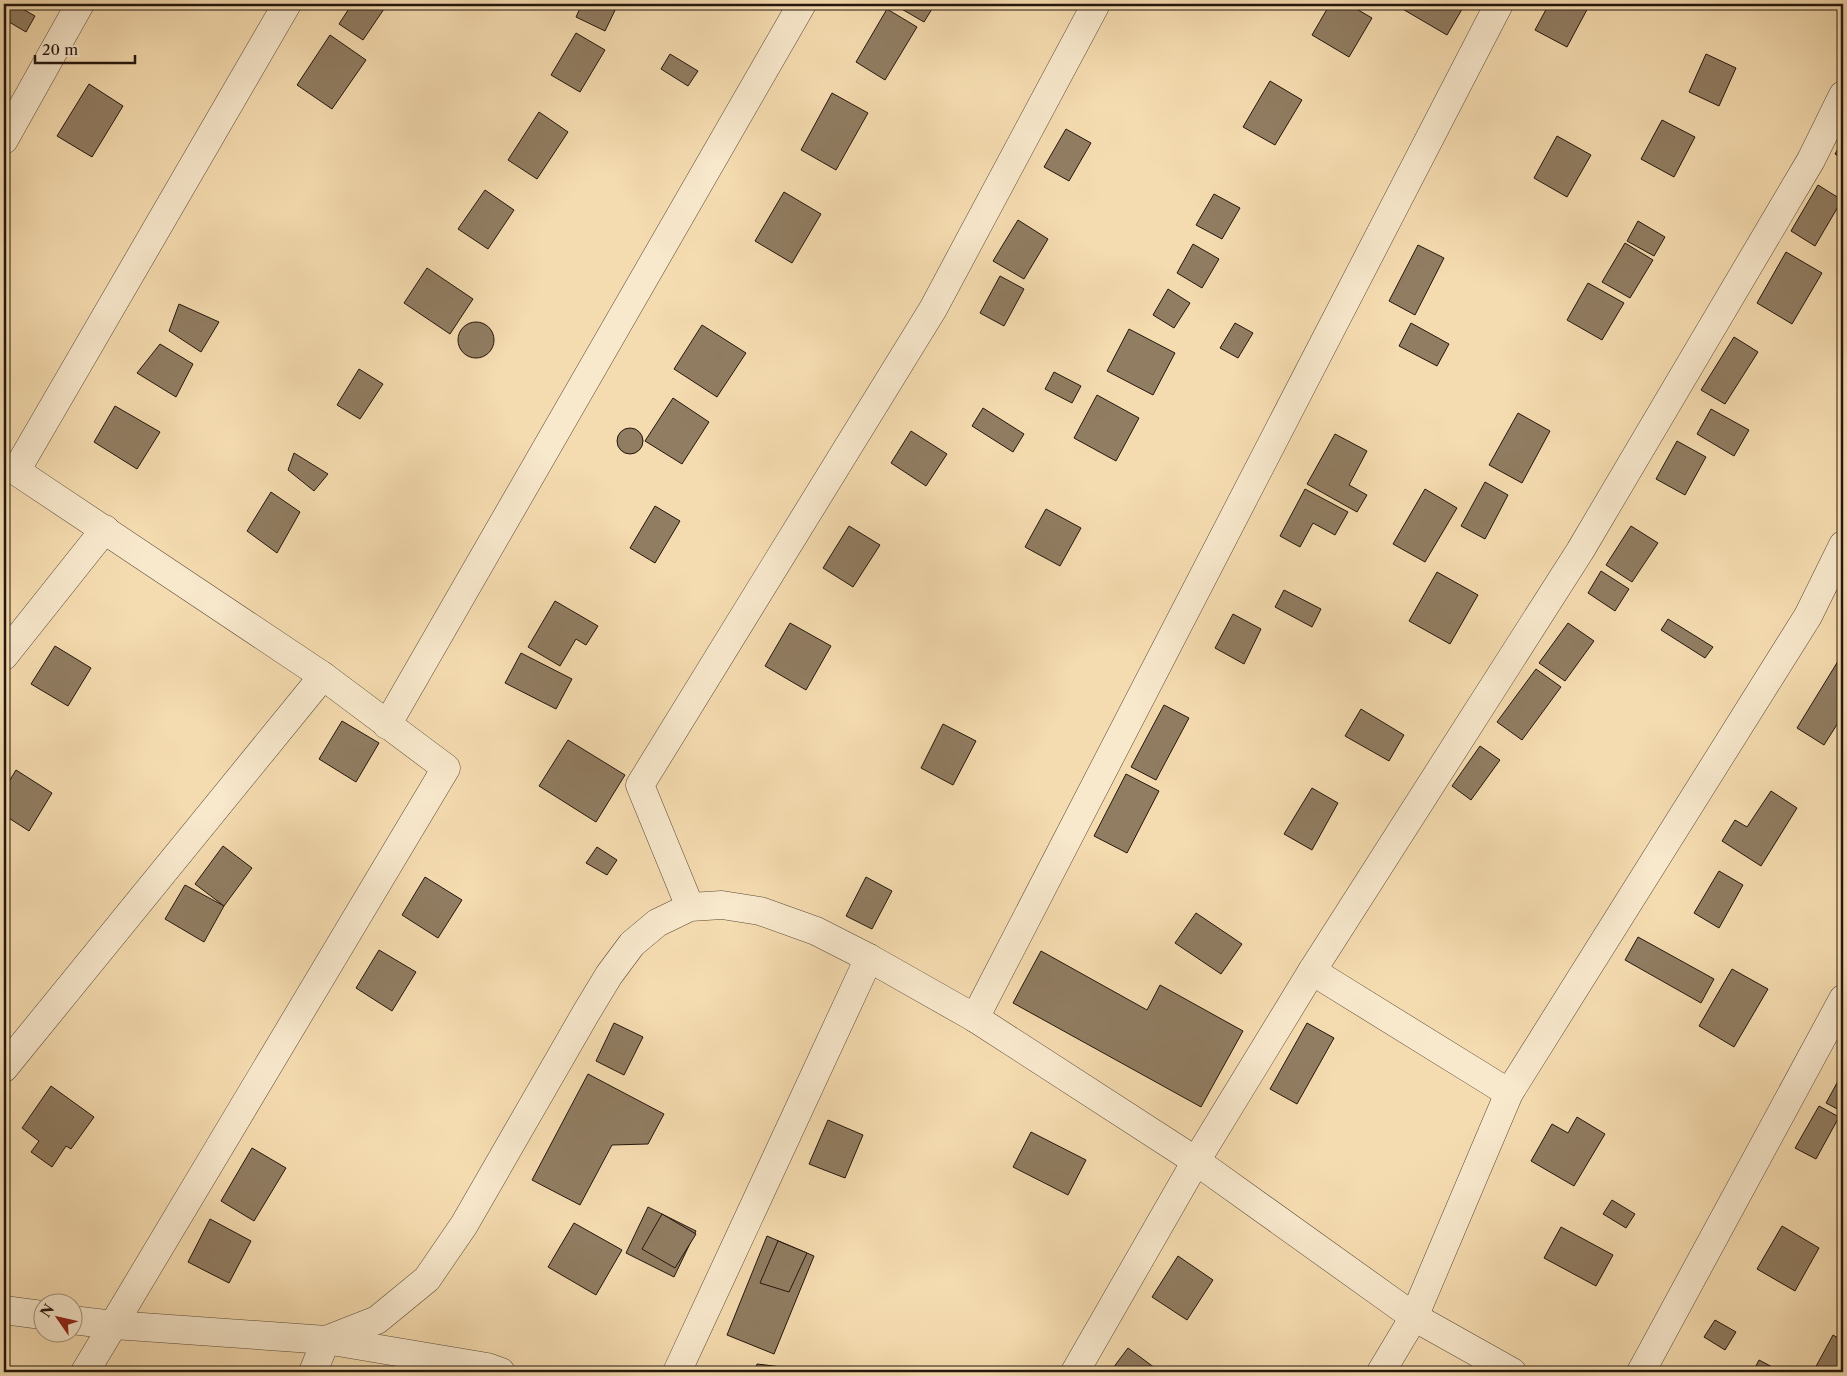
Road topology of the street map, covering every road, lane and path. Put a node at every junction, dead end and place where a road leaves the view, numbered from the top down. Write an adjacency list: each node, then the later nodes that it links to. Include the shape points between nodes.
1 (80, 4): 7 (street)
2 (287, 4): 8 (street)
3 (802, 4): 13 (street)
4 (1096, 4): 14 (street, via 933,309 640,785)
5 (1499, 4): 18 (street)
6 (1843, 95): 16 (street, via 1811,160 1580,551)
7 (4, 140)
8 (10, 470): 9 (street)
9 (105, 530): 11 (street); 12 (street)
10 (1843, 546): 20 (street, via 1808,616)
11 (4, 656)
12 (323, 676): 13 (street); 19 (street)
13 (387, 725): 26 (street, via 446,768)
14 (690, 908): 15 (street, via 722,905 760,911 816,931); 27 (street, via 657,923 632,944 609,975 464,1225 427,1279 377,1320)
15 (869, 958): 18 (street); 31 (street)
16 (1312, 971): 20 (street); 21 (street)
17 (1843, 999): 35 (street)
18 (975, 1018): 21 (street)
19 (4, 1068)
20 (1509, 1093): 24 (street)
21 (1196, 1161): 24 (street); 32 (street)
22 (4, 1310): 23 (street)
23 (32, 1314)
24 (1414, 1317): 33 (street); 34 (street)
25 (82, 1321): 26 (street)
26 (114, 1325): 27 (street); 28 (street)
27 (326, 1340): 29 (street); 30 (street)
28 (85, 1372)
29 (313, 1372)
30 (501, 1372)
31 (677, 1372)
32 (1075, 1372)
33 (1381, 1372)
34 (1512, 1372)
35 (1641, 1372)

